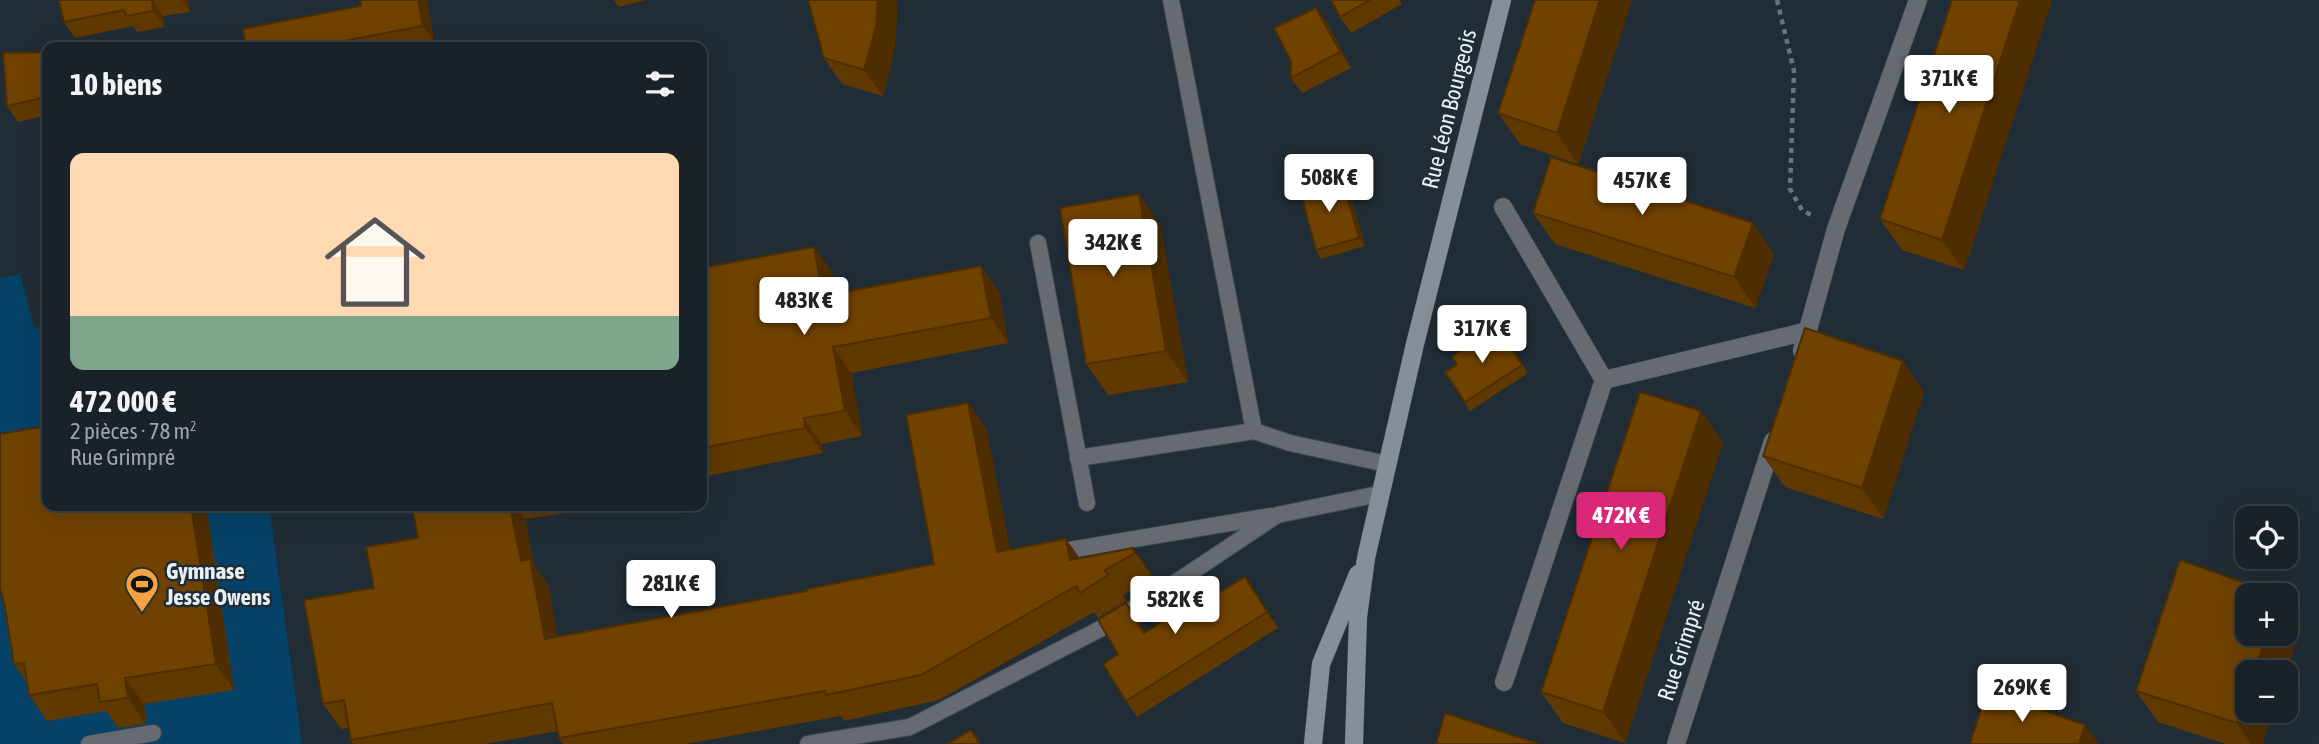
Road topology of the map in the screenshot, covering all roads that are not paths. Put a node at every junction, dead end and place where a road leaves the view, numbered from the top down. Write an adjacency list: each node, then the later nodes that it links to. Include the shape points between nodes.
1 (1171, 0): 10 (lane)
2 (1503, 0): 12 (street, Rue Léon Bourgeois)
3 (1918, 0): 6 (street, via 1836,229)
4 (1503, 207): 8 (street)
5 (1038, 243): 11 (lane)
6 (1808, 331): 7 (street); 8 (street)
7 (1796, 371)
8 (1604, 380): 18 (street)
9 (1779, 424): 24 (street, Rue Grimpré)
10 (1254, 432): 11 (lane); 12 (lane)
11 (1078, 458): 14 (lane)
12 (1387, 464): 13 (street, Rue Léon Bourgeois)
13 (1379, 494): 15 (lane); 17 (street, Rue Léon Bourgeois)
14 (1087, 503)
15 (1277, 515): 16 (lane); 21 (lane, via 1100,629 910,727)
16 (1042, 554)
17 (1366, 558): 22 (street, Rue Léon Bourgeois, via 1321,664); 23 (street, Rue Léon Bourgeois, via 1358,617)
18 (1504, 682)
19 (153, 733): 20 (lane)
20 (89, 744)
21 (808, 744)
22 (1313, 744)
23 (1354, 744)
24 (1676, 744)

